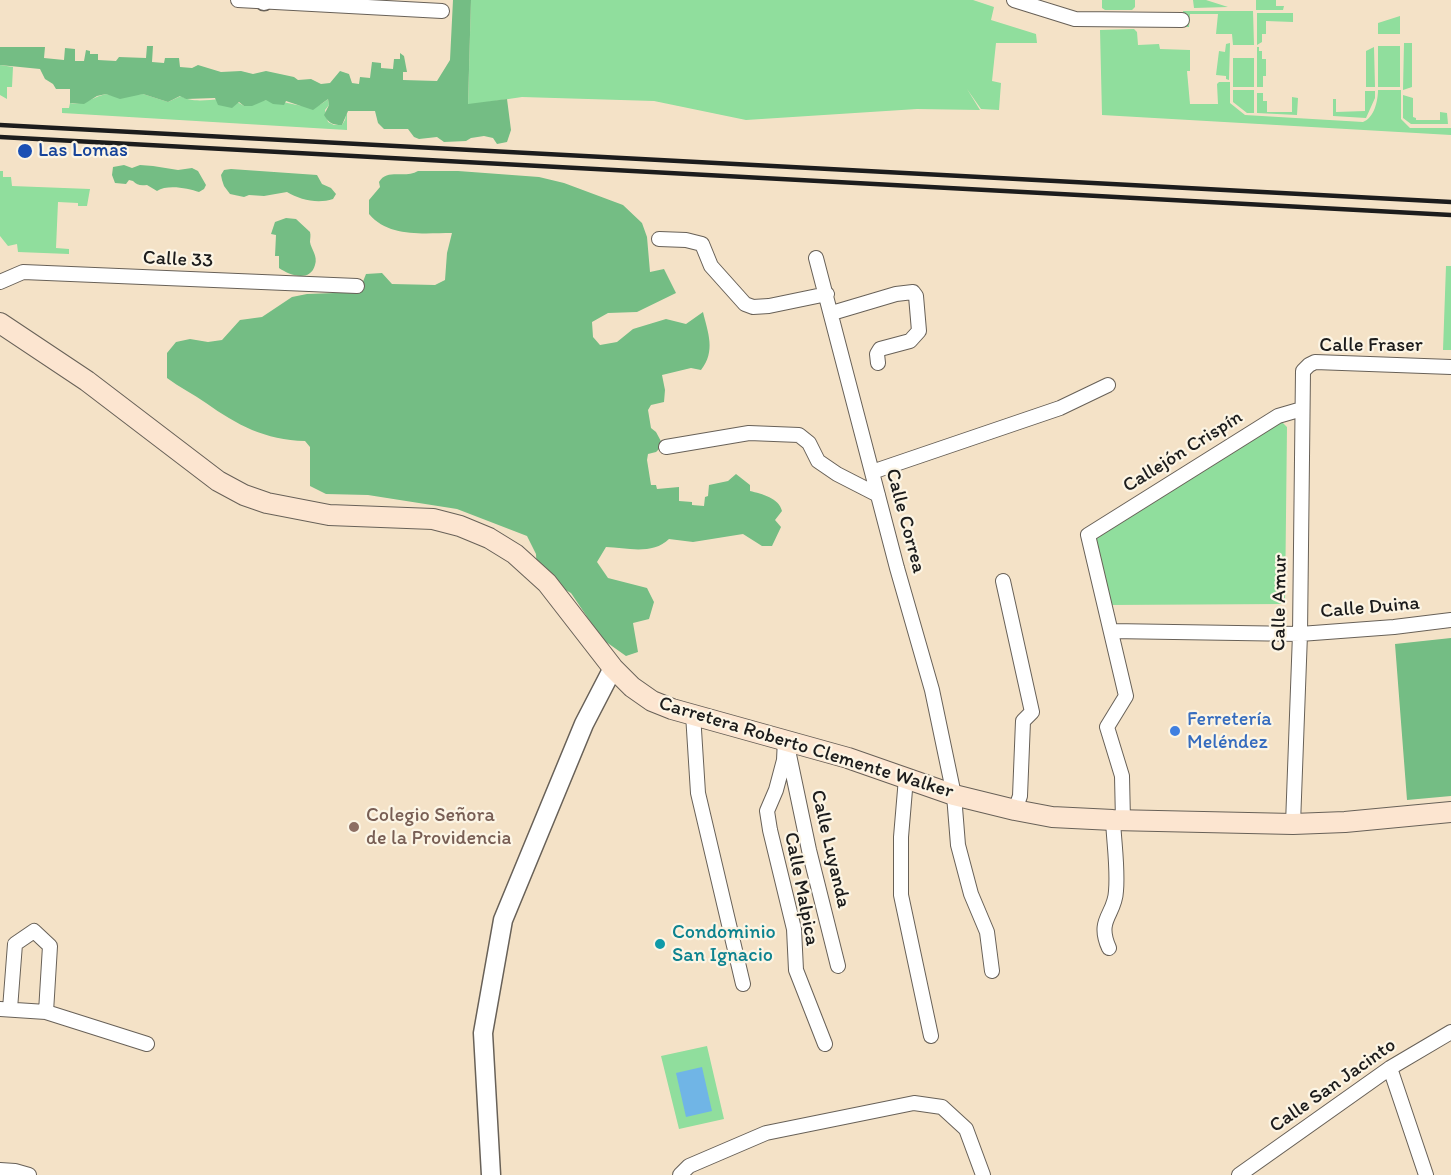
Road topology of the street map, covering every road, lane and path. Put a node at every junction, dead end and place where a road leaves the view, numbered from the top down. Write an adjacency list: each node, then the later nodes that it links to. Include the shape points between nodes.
1 (238, 0): 3 (street)
2 (1014, 0): 5 (street, via 1087,21)
3 (264, 1): 4 (street)
4 (442, 11)
5 (1182, 20)
6 (658, 239): 10 (street, via 702,244 711,266 745,304 753,307)
7 (816, 258): 10 (street, Calle Correa)
8 (0, 282): 9 (street, Calle 33, via 23,272)
9 (357, 286)
10 (827, 294): 11 (street, Calle Correa)
11 (832, 314): 13 (street, via 913,292 919,331 910,341 880,349); 19 (street, Calle Correa)
12 (0, 323): 25 (main road, Carretera Roberto Clemente Walker, via 87,381 218,481 244,495 329,515 434,519 489,538 515,554 547,583)
13 (878, 363)
14 (1451, 367): 15 (street, Calle Fraser, via 1315,362 1303,371)
15 (1303, 382): 17 (street, Calle Amur)
16 (1108, 385): 19 (street, via 1060,408)
17 (1302, 409): 23 (street, Callejón Crispín, via 1278,416 1088,535); 24 (street, Calle Amur)
18 (666, 447): 20 (street, via 749,433 799,435 809,443 818,461)
19 (872, 472): 20 (street, Calle Correa)
20 (878, 495): 29 (street, Calle Correa, via 932,690)
21 (1003, 581): 30 (street, via 1032,712 1023,721 1020,796)
22 (1451, 620): 24 (street, Calle Duina)
23 (1112, 630): 24 (street, Calle Duina); 32 (street, via 1126,696 1107,727 1122,776)
24 (1300, 634): 33 (street, Calle Amur)
25 (613, 668): 26 (main road, Carretera Roberto Clemente Walker, via 652,701); 47 (street, via 584,724 503,920 483,1033)
26 (693, 714): 27 (main road, Carretera Roberto Clemente Walker); 37 (street, via 698,793)
27 (785, 739): 28 (main road, Carretera Roberto Clemente Walker); 35 (street, Calle Luyanda); 43 (street, Calle Malpica, via 784,760 767,811 794,929 796,970)
28 (906, 778): 29 (main road, Carretera Roberto Clemente Walker); 41 (street, via 902,895)
29 (954, 795): 30 (main road, Carretera Roberto Clemente Walker); 36 (street, Calle Correa, via 958,846 971,894 987,932)
30 (1015, 810): 32 (main road, Carretera Roberto Clemente Walker, via 1052,817)
31 (1451, 812): 33 (main road, Carretera Roberto Clemente Walker)
32 (1118, 820): 33 (main road, Carretera Roberto Clemente Walker); 34 (street, via 1116,891 1104,928)
33 (1293, 824)
34 (1109, 948)
35 (838, 966)
36 (992, 971)
37 (743, 984)
38 (5, 1009): 39 (street); 39 (street, via 15,944 34,932 50,946)
39 (46, 1012): 42 (street)
40 (1451, 1032): 44 (street, Calle San Jacinto)
41 (931, 1036)
42 (147, 1044)
43 (825, 1044)
44 (1390, 1068): 50 (street, Calle San Jacinto); 51 (street)
45 (0, 1170): 46 (street)
46 (29, 1175)
47 (491, 1175)
48 (680, 1175): 49 (street, via 689,1166 766,1133 914,1103 942,1107 966,1129)
49 (983, 1175)
50 (1239, 1175)
51 (1426, 1175)

